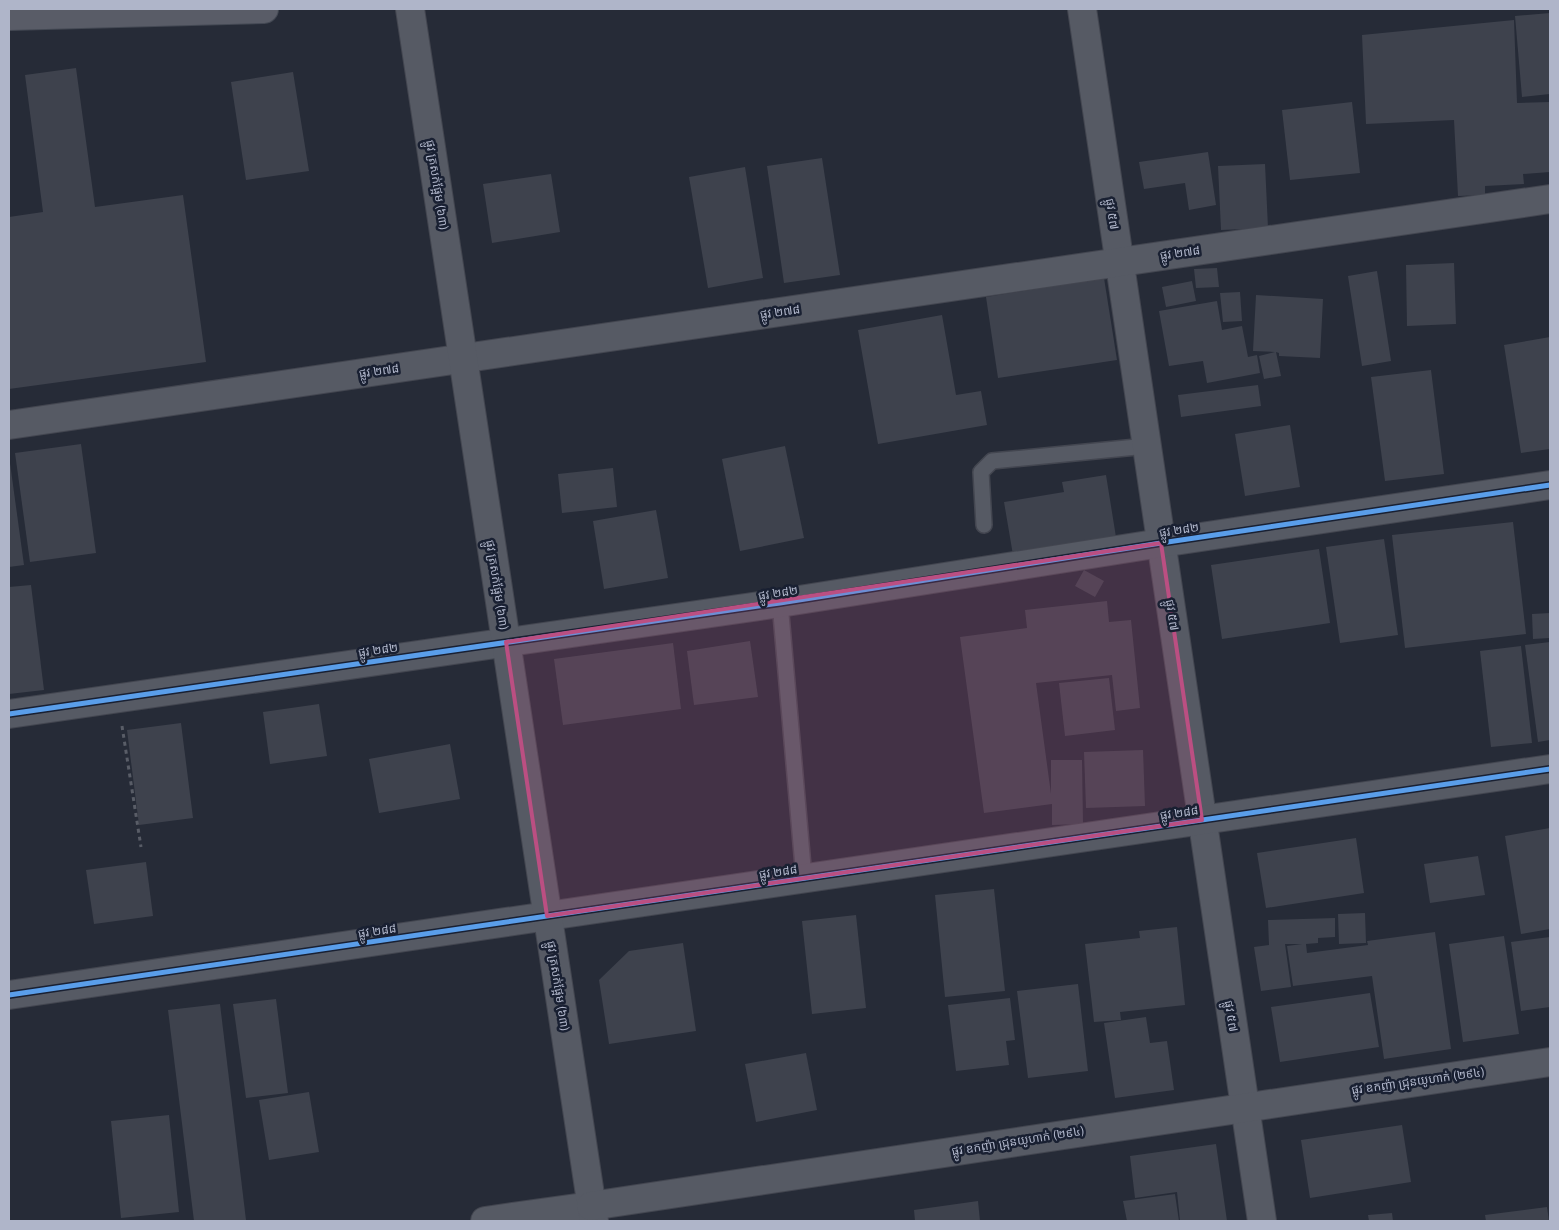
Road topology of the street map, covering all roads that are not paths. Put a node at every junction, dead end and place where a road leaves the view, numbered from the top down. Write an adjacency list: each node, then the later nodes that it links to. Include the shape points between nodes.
1 (264, 9): 4 (main road)
2 (410, 9): 7 (street, ផ្លូវ ត្រសក់ផ្អែម (៦៣))
3 (1082, 9): 6 (street, ផ្លូវ ៥៧)
4 (9, 16)
5 (1550, 199): 6 (street, ផ្លូវ ២៧៨)
6 (1120, 262): 7 (street, ផ្លូវ ២៧៨); 9 (street, ផ្លូវ ៥៧)
7 (463, 358): 8 (street, ផ្លូវ ២៧៨); 14 (street, ផ្លូវ ត្រសក់ផ្អែម (៦៣))
8 (9, 425)
9 (1147, 446): 11 (lane, via 992,461 981,472); 12 (street, ផ្លូវ ៥៧)
10 (1550, 485): 12 (street, ផ្លូវ ២៨២)
11 (984, 525)
12 (1161, 543): 13 (street, ផ្លូវ ២៨២); 17 (street, ផ្លូវ ៥៧)
13 (780, 603): 14 (street, ផ្លូវ ២៨២); 18 (lane)
14 (506, 642): 15 (street, ផ្លូវ ២៨២); 19 (street, ផ្លូវ ត្រសក់ផ្អែម (៦៣))
15 (9, 714)
16 (1550, 769): 17 (street, ផ្លូវ ២៨៨)
17 (1202, 820): 18 (street, ផ្លូវ ២៨៨); 22 (street, ផ្លូវ ៥៧)
18 (804, 878): 19 (street, ផ្លូវ ២៨៨)
19 (548, 916): 20 (street, ផ្លូវ ២៨៨); 23 (street, ផ្លូវ ត្រសក់ផ្អែម (៦៣))
20 (9, 995)
21 (1550, 1062): 22 (street, ផ្លូវ ឧកញ៉ា ជ្រុនយូហាក់ (២៩៤))
22 (1245, 1107): 23 (street, ផ្លូវ ឧកញ៉ា ជ្រុនយូហាក់ (២៩៤)); 25 (street, ផ្លូវ ៥៧)
23 (592, 1213): 24 (street, ផ្លូវ ឧកញ៉ា ជ្រុនយូហាក់ (២៩៤))
24 (485, 1221)
25 (1262, 1221)

